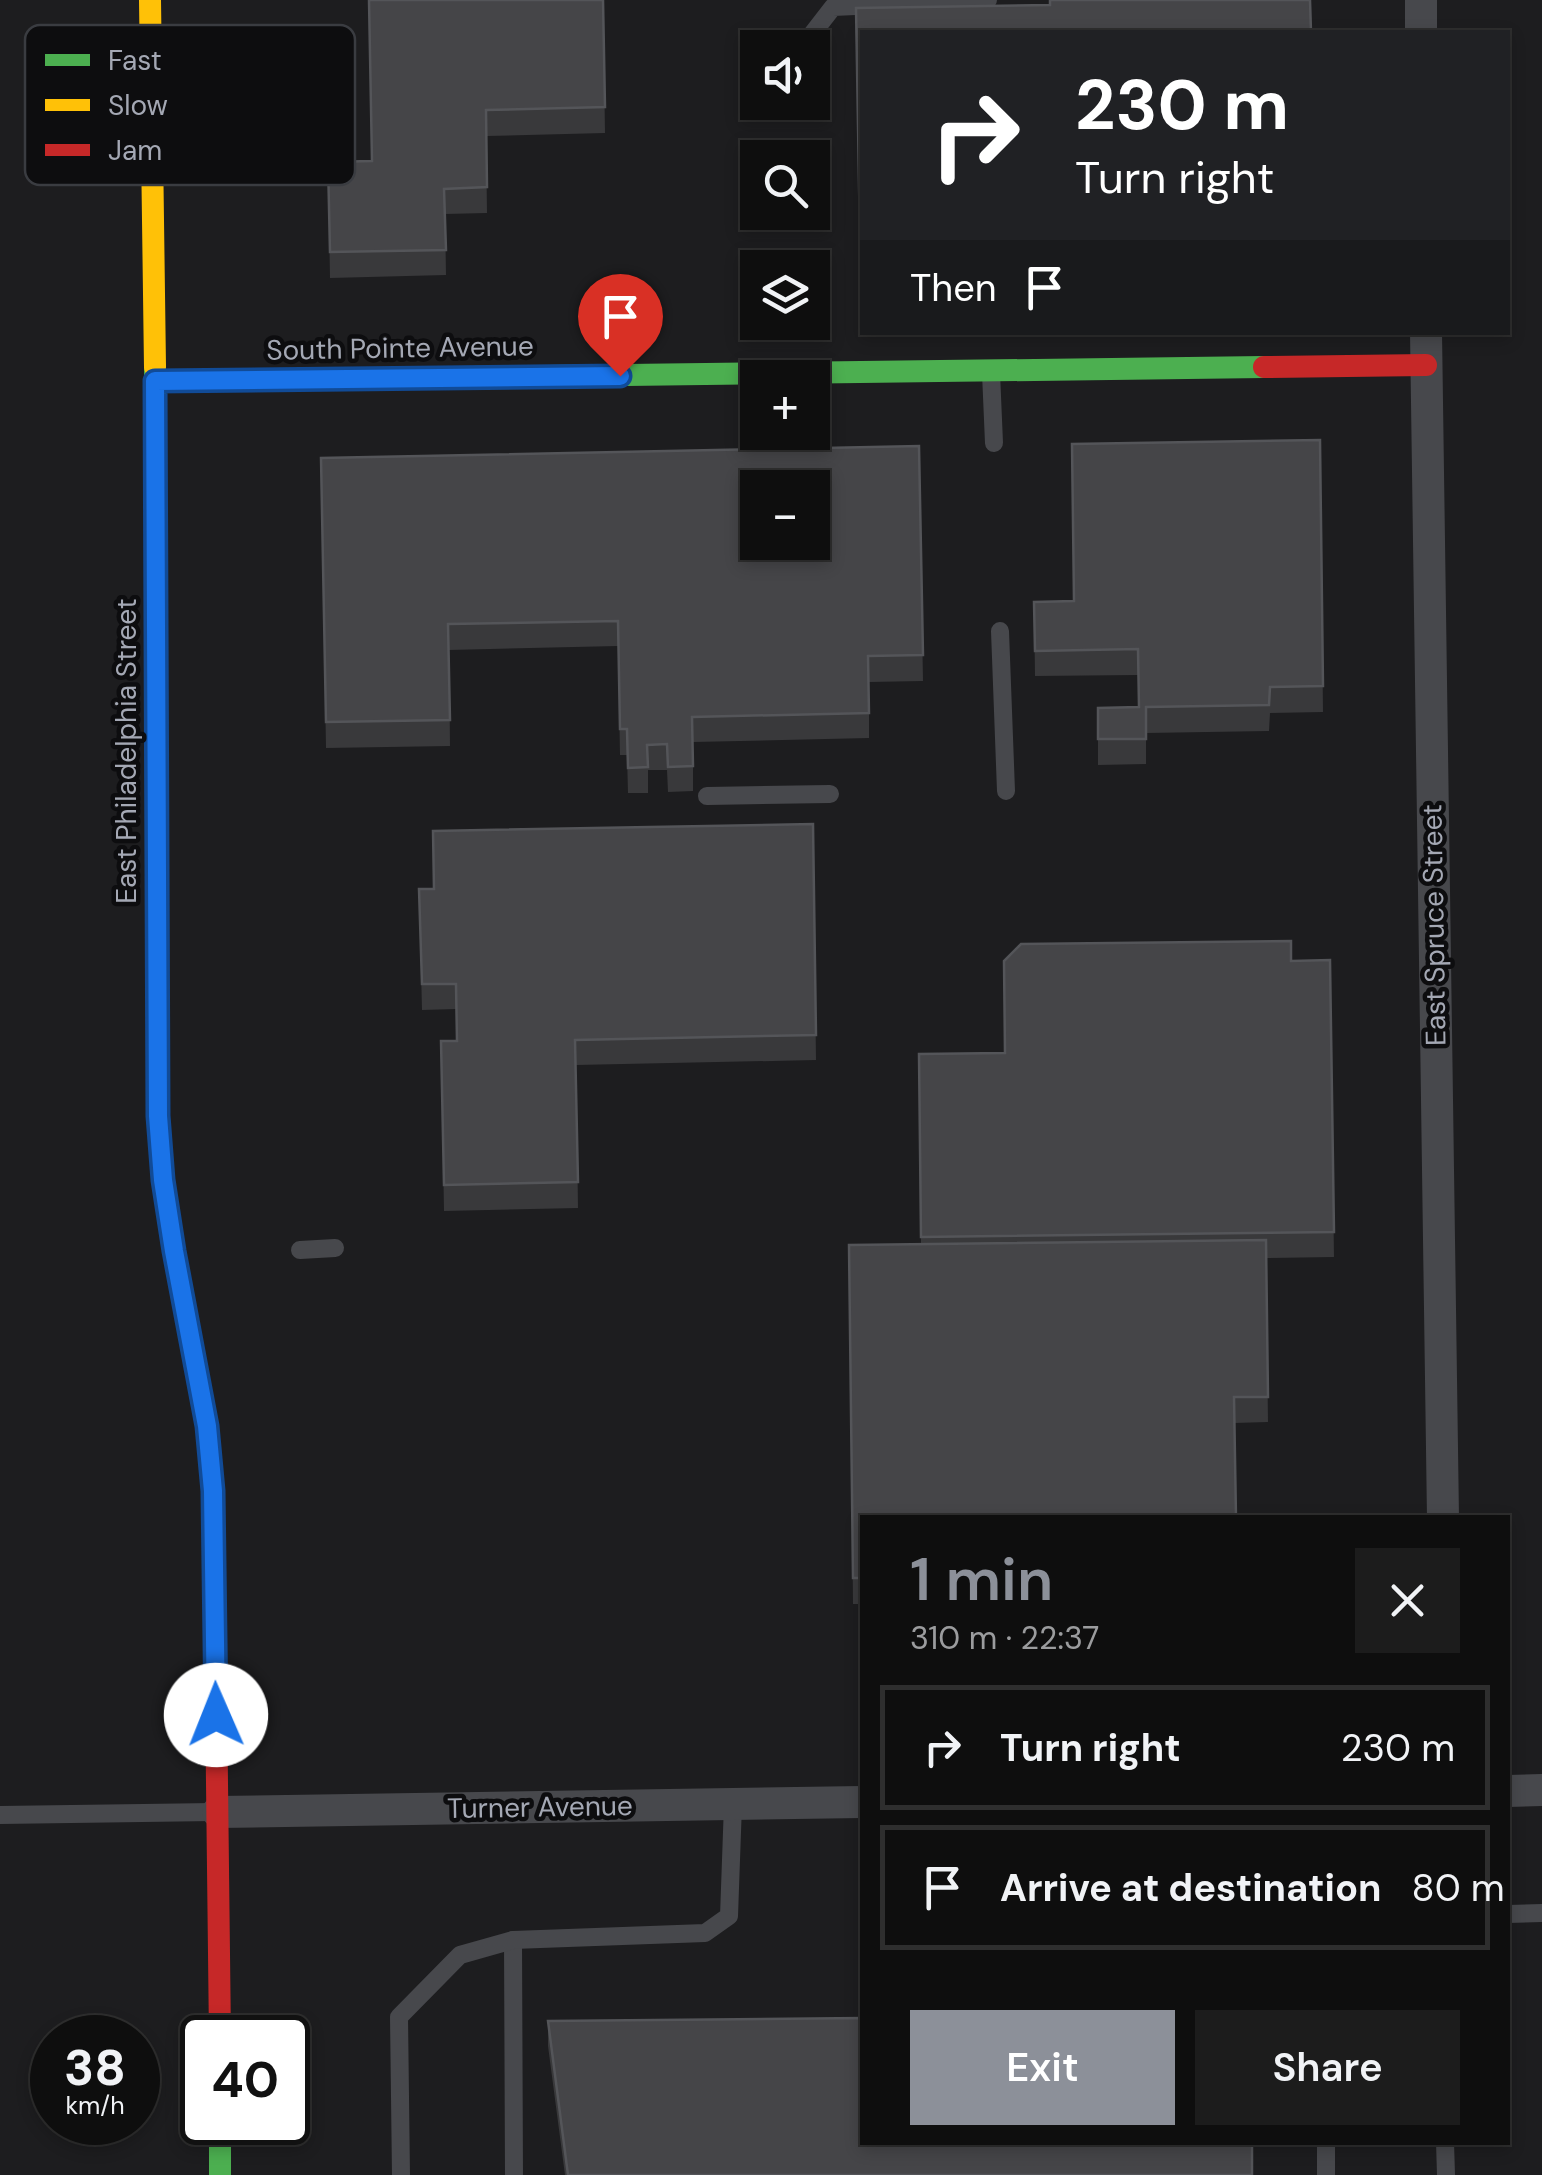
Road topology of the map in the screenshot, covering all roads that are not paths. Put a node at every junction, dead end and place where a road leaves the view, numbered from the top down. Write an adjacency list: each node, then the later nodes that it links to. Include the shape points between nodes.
1 (150, 0): 4 (street, East Philadelphia Street)
2 (988, 0): 5 (lane, via 833,7)
3 (1421, 0): 6 (street)
4 (150, 25)
5 (816, 30)
6 (1421, 30)
7 (152, 185): 10 (street, East Philadelphia Street)
8 (1426, 349): 9 (street, South Pointe Avenue); 18 (street, East Spruce Street)
9 (991, 371): 10 (street, South Pointe Avenue); 11 (lane)
10 (155, 381): 23 (street, East Philadelphia Street, via 158,1116 171,1233 209,1442)
11 (994, 443)
12 (1000, 631): 13 (lane)
13 (1006, 791)
14 (830, 794): 15 (lane)
15 (707, 796)
16 (335, 1248): 17 (lane)
17 (300, 1250)
18 (1443, 1515)
19 (1542, 1790): 20 (street)
20 (1510, 1791)
21 (860, 1802): 22 (street, Turner Avenue)
22 (733, 1804): 23 (street, Turner Avenue); 27 (lane, via 730,1916 705,1933)
23 (218, 1812): 24 (lane); 28 (street, East Philadelphia Street)
24 (0, 1816)
25 (1542, 1913): 26 (lane)
26 (1510, 1914)
27 (513, 1940): 33 (lane, via 460,1955 399,2017); 34 (lane)
28 (220, 2015)
29 (220, 2145): 32 (street)
30 (1326, 2145): 35 (lane)
31 (1445, 2145): 36 (lane)
32 (220, 2175)
33 (401, 2175)
34 (514, 2175)
35 (1326, 2175)
36 (1446, 2175)

